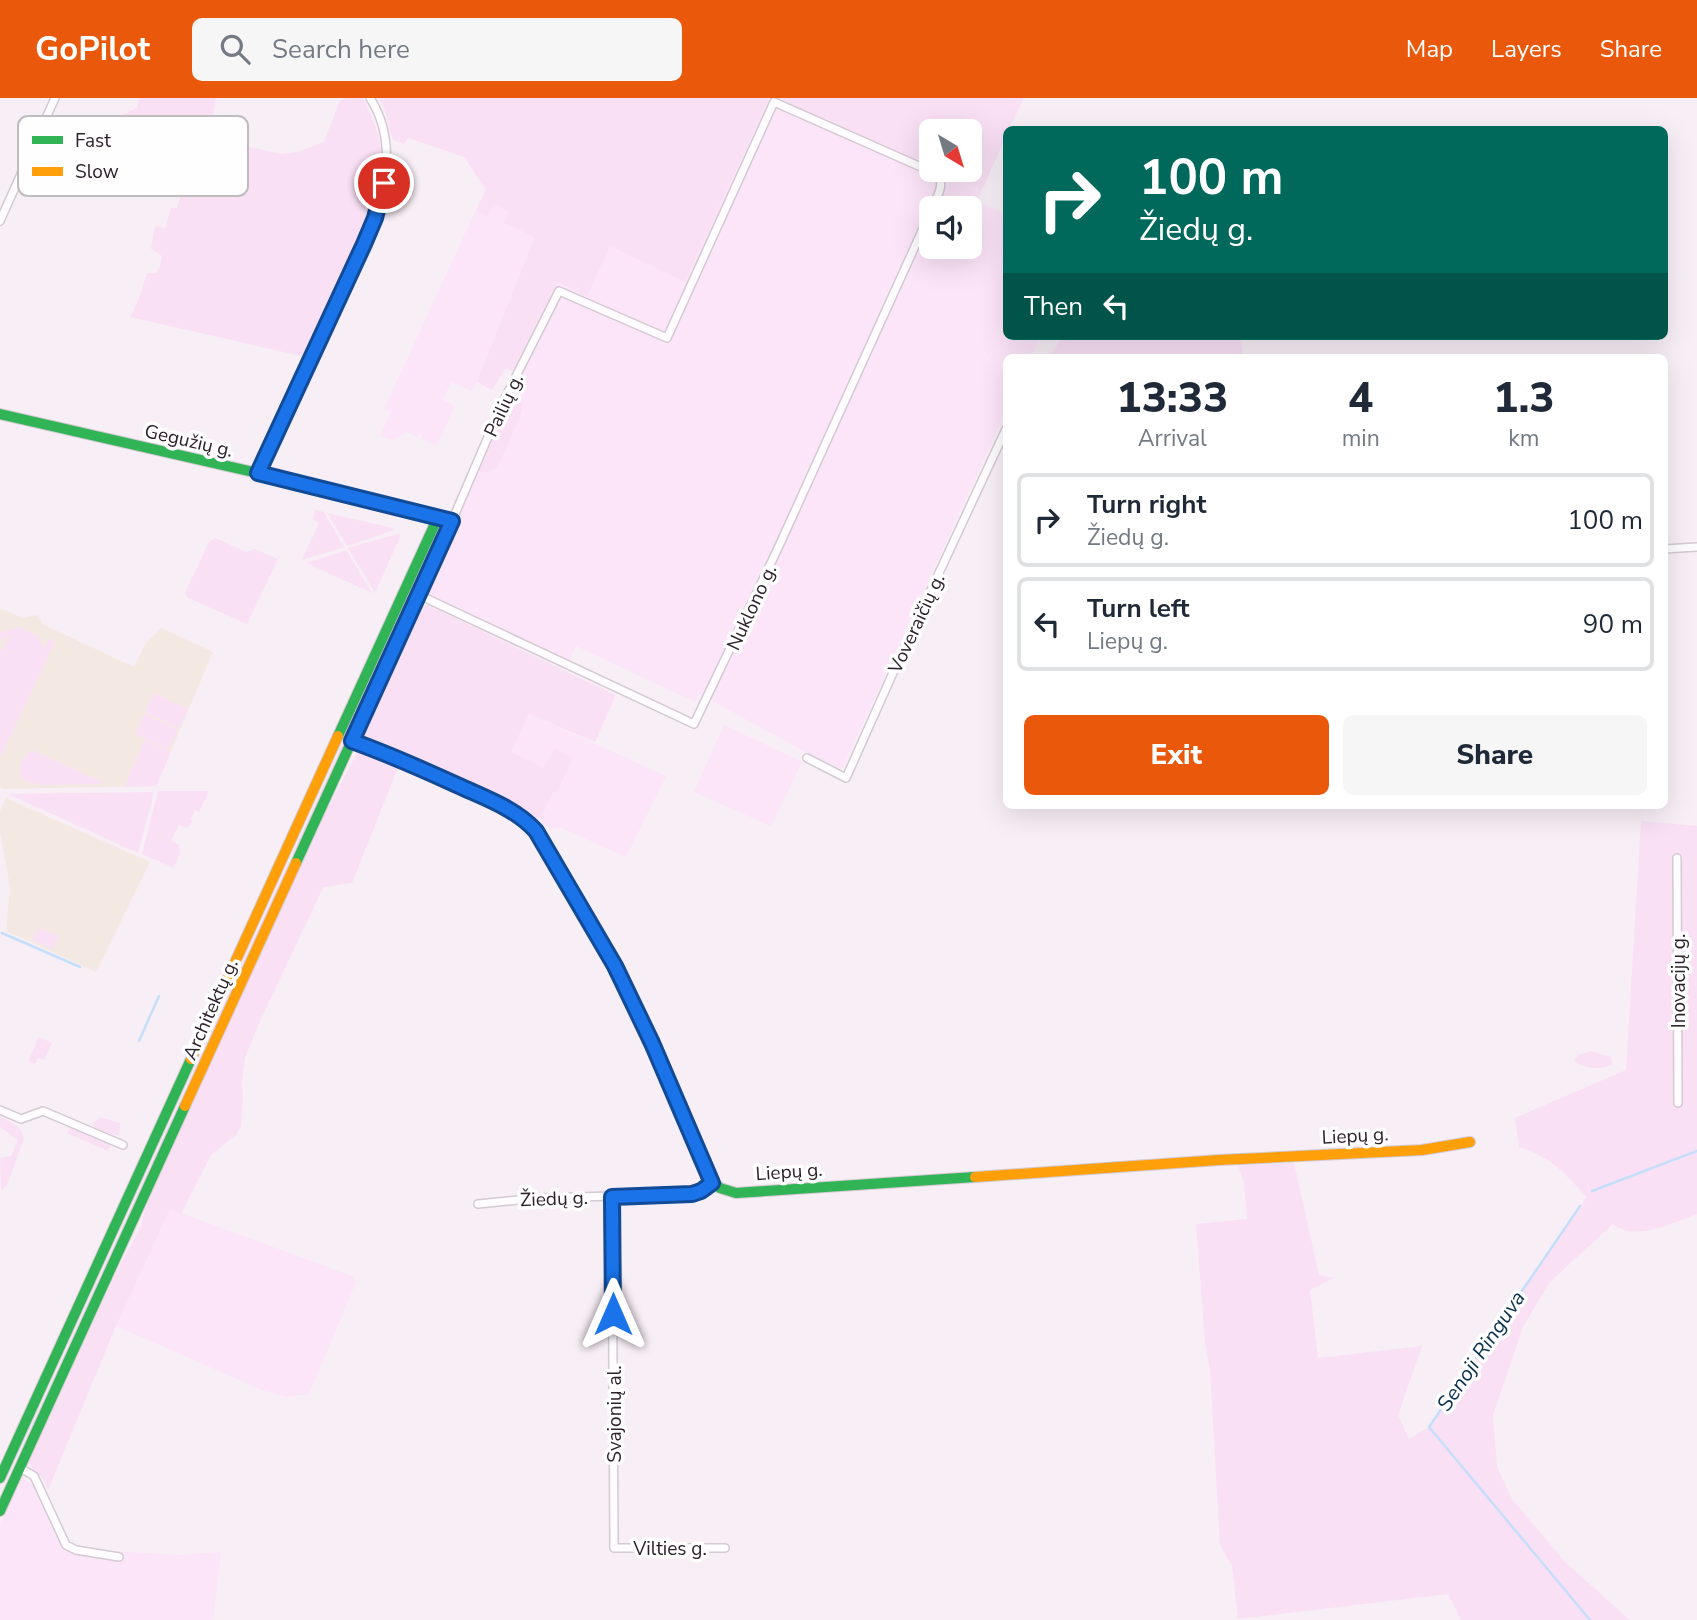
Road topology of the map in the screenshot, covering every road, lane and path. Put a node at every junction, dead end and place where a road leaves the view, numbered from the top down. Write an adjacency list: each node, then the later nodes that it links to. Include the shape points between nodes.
1 (55, 98): 3 (street)
2 (370, 98): 10 (street, via 383,125 386,146 380,201)
3 (47, 116)
4 (18, 181): 6 (street)
5 (938, 196): 12 (street, Pailių g., via 939,175 774,102 667,338 559,291 503,402)
6 (0, 221)
7 (919, 239): 15 (street, Nuklono g., via 694,724)
8 (0, 414): 10 (main road, Gegužių g.)
9 (1003, 435): 17 (street, Voveraičių g., via 846,778)
10 (258, 473): 11 (main road, Gegužių g.)
11 (438, 517): 12 (main road, Gegužių g.); 19 (main road, Architektų g.)
12 (452, 521): 15 (main road, Architektų g.)
13 (1697, 547): 14 (street)
14 (1668, 549)
15 (419, 595): 16 (main road, Architektų g.)
16 (352, 741): 20 (main road, Architektų g.); 25 (main road, via 517,813 536,831 615,966)
17 (807, 758)
18 (1677, 858): 21 (street, Inovacijų g.)
19 (283, 859): 20 (main road); 28 (main road, Architektų g.)
20 (295, 864): 29 (main road, Architektų g.)
21 (1678, 1102)
22 (0, 1110): 24 (street, via 21,1119 43,1111)
23 (1470, 1142): 25 (main road, Liepų g., via 1422,1150 736,1193)
24 (123, 1145)
25 (712, 1183): 26 (street, Žiedų g., via 692,1194)
26 (612, 1197): 27 (street, Žiedų g.); 33 (street, Svajonių al.)
27 (478, 1204)
28 (12, 1452): 29 (main road); 31 (main road, Architektų g.)
29 (25, 1458): 30 (main road, Architektų g.)
30 (20, 1468): 32 (main road, Architektų g.); 35 (street, via 34,1476 66,1545)
31 (0, 1478)
32 (0, 1511)
33 (614, 1548): 34 (street, Vilties g.)
34 (725, 1548)
35 (119, 1557)

